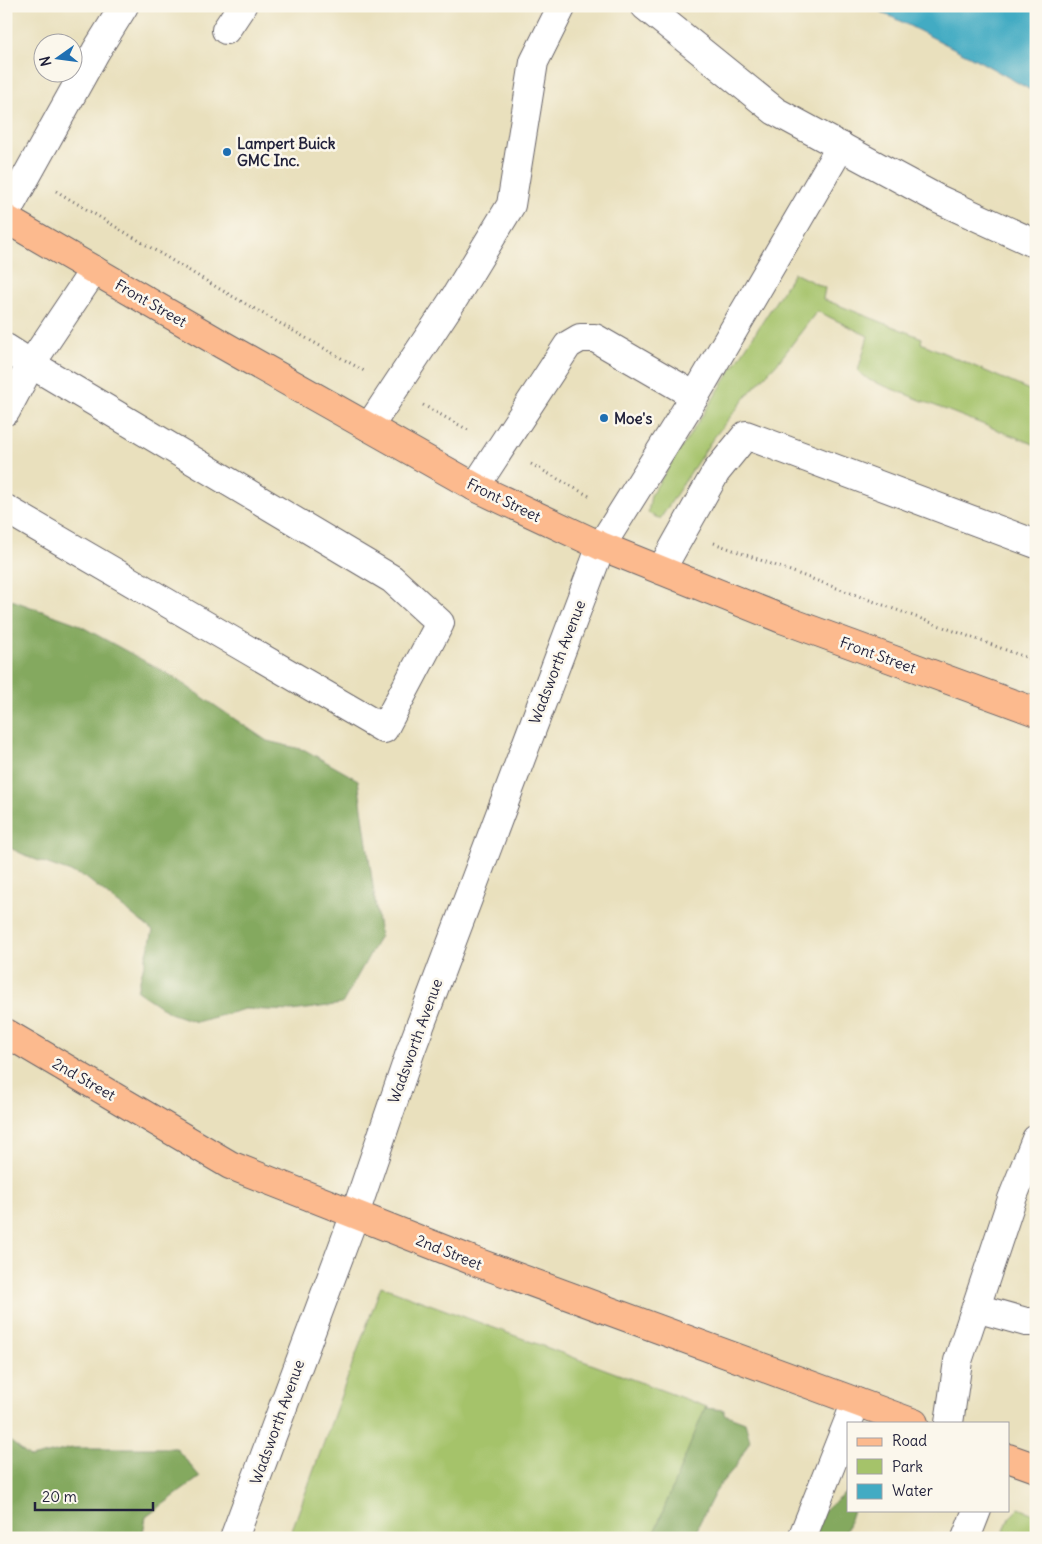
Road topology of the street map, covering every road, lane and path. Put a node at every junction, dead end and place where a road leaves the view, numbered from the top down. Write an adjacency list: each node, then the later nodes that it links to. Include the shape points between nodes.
1 (124, 6): 7 (street)
2 (242, 6): 5 (street)
3 (562, 6): 15 (street, via 534,62 511,205)
4 (645, 6): 6 (street, via 775,111)
5 (226, 30)
6 (841, 146): 9 (street, via 938,199); 13 (street, Wadsworth Avenue)
7 (6, 213)
8 (6, 219): 10 (main road, Front Street)
9 (1036, 244)
10 (94, 270): 12 (street); 15 (main road, Front Street)
11 (6, 348): 12 (street)
12 (31, 364): 14 (street); 17 (street, via 392,579 440,623 384,729)
13 (695, 396): 16 (street, via 594,338 580,338 568,344); 19 (street, Wadsworth Avenue)
14 (6, 411)
15 (369, 427): 16 (main road, Front Street)
16 (474, 487): 19 (main road, Front Street)
17 (6, 509)
18 (1036, 544): 20 (street, via 746,435 716,472)
19 (601, 546): 20 (main road, Front Street); 24 (street, Wadsworth Avenue, via 411,1050)
20 (661, 570): 21 (main road, Front Street, via 782,619)
21 (1036, 712)
22 (6, 1033): 24 (main road, 2nd Street, via 230,1165)
23 (1036, 1139): 25 (street, via 1012,1199)
24 (355, 1214): 27 (main road, 2nd Street); 35 (street, Wadsworth Avenue)
25 (976, 1308): 26 (street); 30 (street, via 958,1361)
26 (1036, 1322)
27 (856, 1402): 28 (street); 29 (main road, 2nd Street)
28 (848, 1422)
29 (911, 1422)
30 (949, 1422)
31 (847, 1425): 36 (street)
32 (1010, 1459): 33 (main road)
33 (1036, 1468)
34 (976, 1512): 37 (street)
35 (234, 1538)
36 (802, 1538)
37 (966, 1538)

